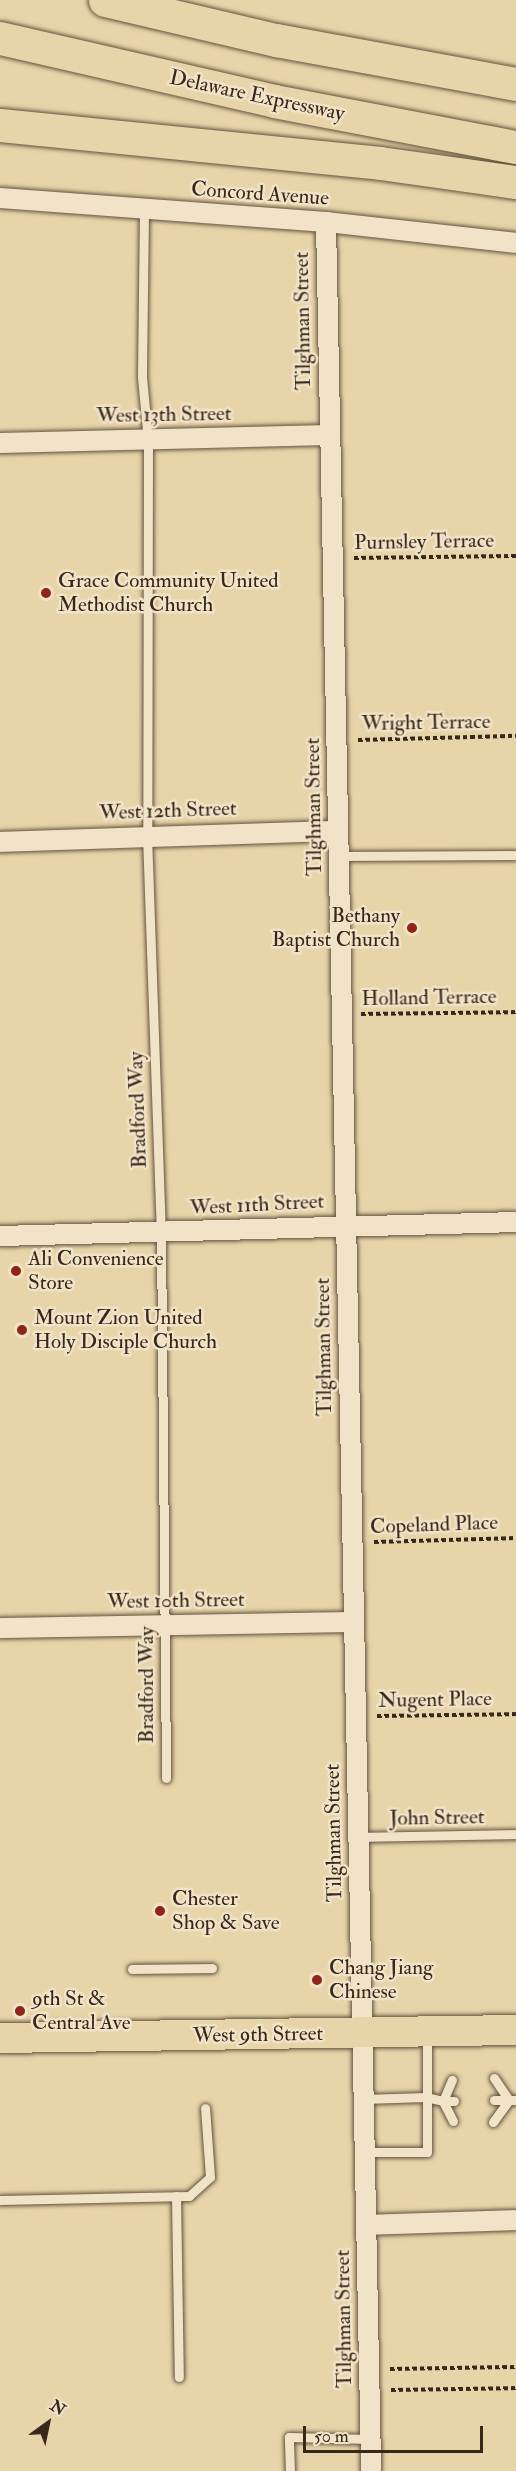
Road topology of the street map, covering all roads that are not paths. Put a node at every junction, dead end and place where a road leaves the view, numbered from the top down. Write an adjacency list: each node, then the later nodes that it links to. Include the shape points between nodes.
1 (105, 0): 3 (highway, via 276,40)
2 (0, 38): 5 (highway, Delaware Expressway, via 274,101)
3 (516, 84)
4 (0, 125): 6 (highway, via 380,162)
5 (516, 147)
6 (516, 182)
7 (0, 198): 8 (street, Concord Avenue)
8 (144, 211): 9 (street, Concord Avenue); 12 (lane, Bradford Way, via 142,377)
9 (326, 222): 10 (street, Concord Avenue); 11 (street, Tilghman Street)
10 (516, 243)
11 (329, 435): 12 (street, West 13th Street); 14 (street, Tilghman Street)
12 (148, 440): 13 (street, West 13th Street); 15 (lane, Bradford Way)
13 (0, 443)
14 (338, 831): 15 (street, West 12th Street); 18 (street, Tilghman Street)
15 (147, 835): 16 (street, West 12th Street); 21 (lane, Bradford Way)
16 (0, 842)
17 (515, 855): 18 (lane)
18 (339, 856): 20 (street, Tilghman Street)
19 (516, 1222): 20 (street, West 11th Street)
20 (346, 1225): 21 (street, West 11th Street); 23 (street, Tilghman Street)
21 (160, 1233): 22 (street, West 11th Street); 24 (lane, Bradford Way)
22 (0, 1236)
23 (354, 1622): 24 (street, West 10th Street); 28 (street, Tilghman Street)
24 (165, 1626): 25 (street, West 10th Street); 26 (lane, Bradford Way)
25 (0, 1628)
26 (166, 1778)
27 (516, 1834): 28 (lane, John Street)
28 (358, 1837): 33 (street, Tilghman Street)
29 (212, 1968): 30 (lane)
30 (132, 1969)
31 (516, 2030): 32 (main road, West 9th Street)
32 (428, 2031): 33 (main road, West 9th Street); 37 (lane)
33 (362, 2033): 34 (main road, West 9th Street); 38 (street, Tilghman Street)
34 (0, 2038)
35 (494, 2078): 40 (lane)
36 (452, 2080): 41 (lane)
37 (426, 2097): 38 (lane); 41 (lane); 46 (lane, via 427,2152)
38 (363, 2099): 46 (street, Tilghman Street)
39 (494, 2100): 40 (lane)
40 (512, 2100): 45 (lane)
41 (443, 2102): 42 (lane); 44 (lane)
42 (454, 2102)
43 (205, 2108): 47 (lane, via 210,2177 189,2196)
44 (453, 2121)
45 (493, 2122)
46 (364, 2152): 50 (street, Tilghman Street)
47 (176, 2196): 48 (lane); 51 (lane)
48 (0, 2200)
49 (516, 2220): 50 (street)
50 (366, 2225): 52 (street, Tilghman Street)
51 (179, 2377)
52 (370, 2439): 53 (lane, via 289,2437); 54 (street, Tilghman Street)
53 (290, 2471)
54 (370, 2471)

